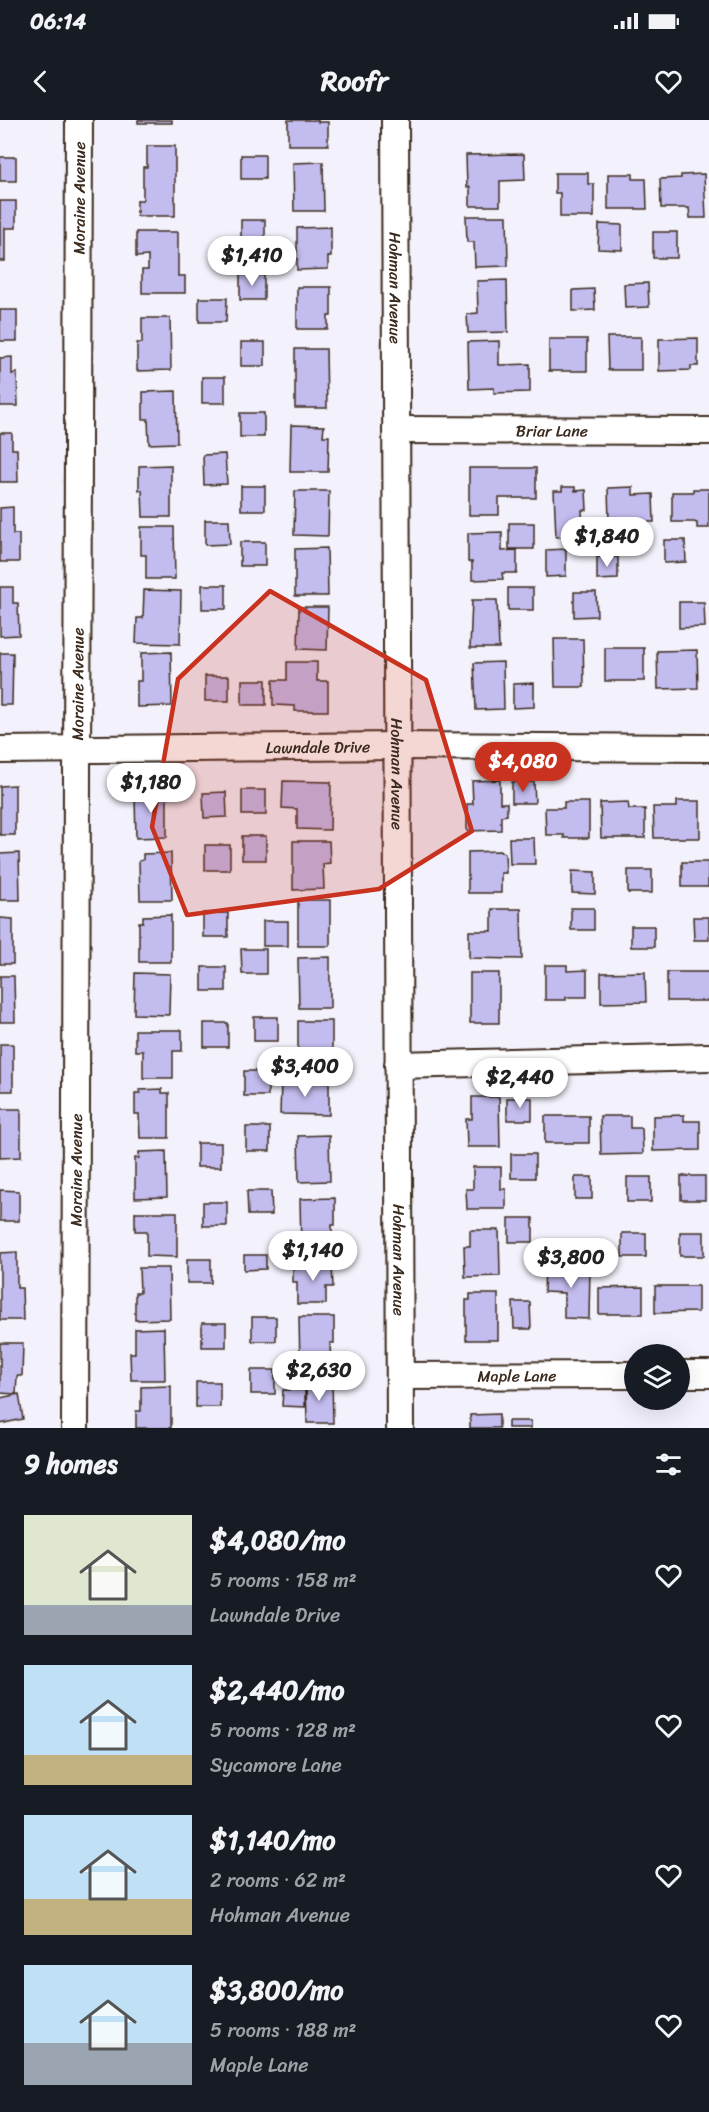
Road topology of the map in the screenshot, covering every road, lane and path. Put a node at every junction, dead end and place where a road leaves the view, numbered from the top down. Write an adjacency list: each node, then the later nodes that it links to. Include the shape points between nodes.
1 (79, 120): 7 (street, Moraine Avenue)
2 (396, 120): 3 (street, Hohman Avenue)
3 (396, 430): 4 (street, Briar Lane); 5 (street, Hohman Avenue)
4 (709, 431)
5 (398, 746): 6 (street, Lawndale Drive); 7 (street, Lawndale Drive); 10 (street, Hohman Avenue)
6 (709, 748)
7 (78, 749): 8 (street, Lawndale Drive); 15 (street, Moraine Avenue)
8 (0, 750)
9 (709, 1057): 10 (street)
10 (399, 1065): 14 (street, Hohman Avenue)
11 (690, 1374): 12 (street)
12 (709, 1374)
13 (624, 1375): 14 (street, Maple Lane)
14 (399, 1376): 16 (street, Hohman Avenue)
15 (75, 1428)
16 (400, 1428)

